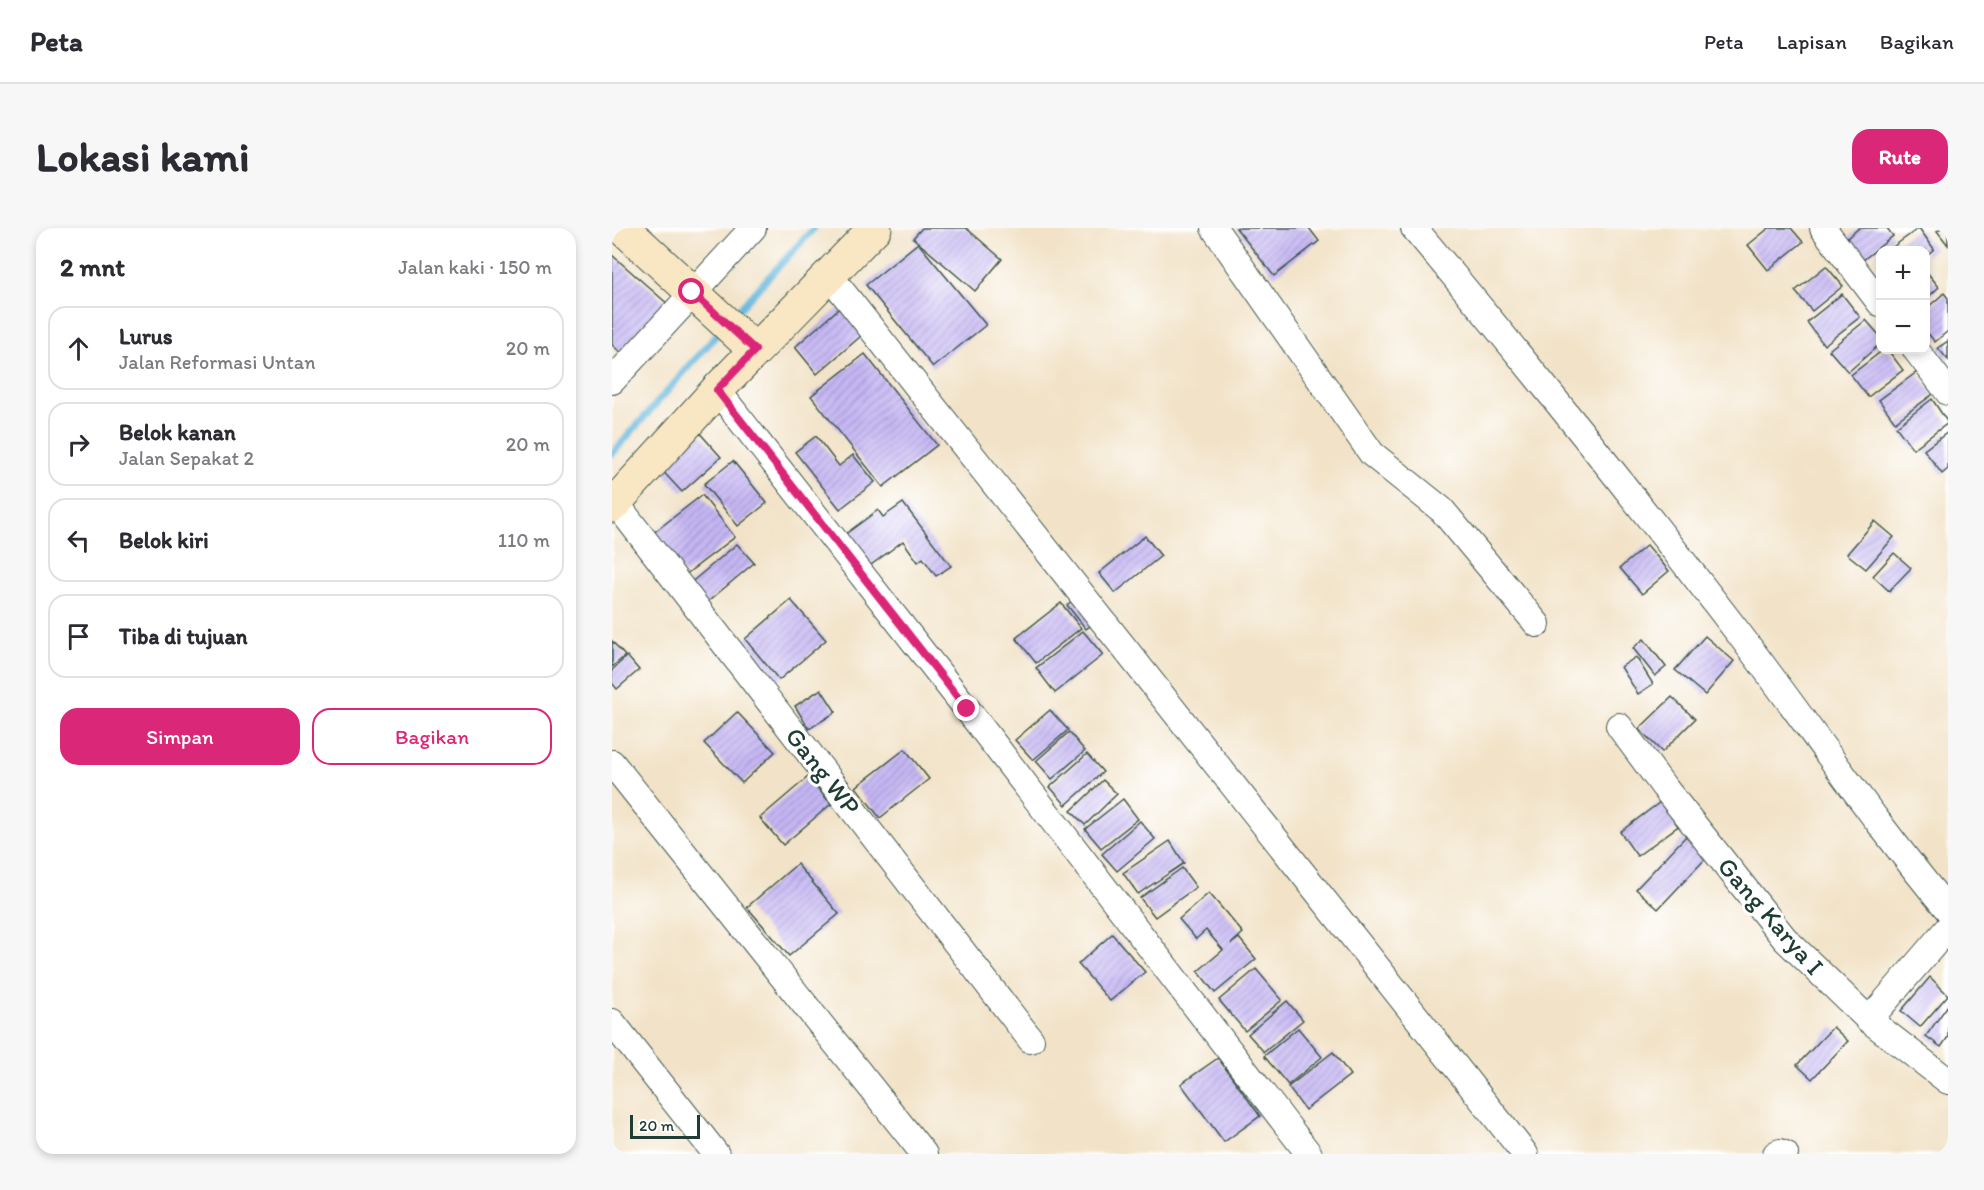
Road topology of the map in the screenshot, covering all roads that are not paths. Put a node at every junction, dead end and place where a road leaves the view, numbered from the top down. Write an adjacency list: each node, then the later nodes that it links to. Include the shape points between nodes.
1 (623, 228): 9 (street)
2 (753, 228): 9 (street)
3 (875, 228): 7 (street)
4 (1214, 228): 15 (street, via 1372,454 1442,510)
5 (1414, 228): 18 (street, via 1624,486 1742,638 1899,852)
6 (1823, 228): 8 (street)
7 (829, 275): 9 (street); 27 (street)
8 (1879, 300)
9 (723, 320): 11 (street); 12 (street)
10 (1919, 354): 13 (street)
11 (612, 381)
12 (717, 390): 14 (street); 26 (street)
13 (1948, 392)
14 (614, 504): 22 (street, Gang WP)
15 (1537, 624)
16 (1619, 726): 20 (street, Gang Karya I, via 1785,939)
17 (612, 763): 25 (street)
18 (1948, 910)
19 (1948, 928): 20 (street)
20 (1869, 1020): 23 (street, Gang Karya I)
21 (612, 1022): 24 (street)
22 (1031, 1040)
23 (1948, 1081)
24 (716, 1154)
25 (924, 1154)
26 (1309, 1154)
27 (1525, 1154)
28 (1776, 1154): 29 (street)
29 (1785, 1154)

